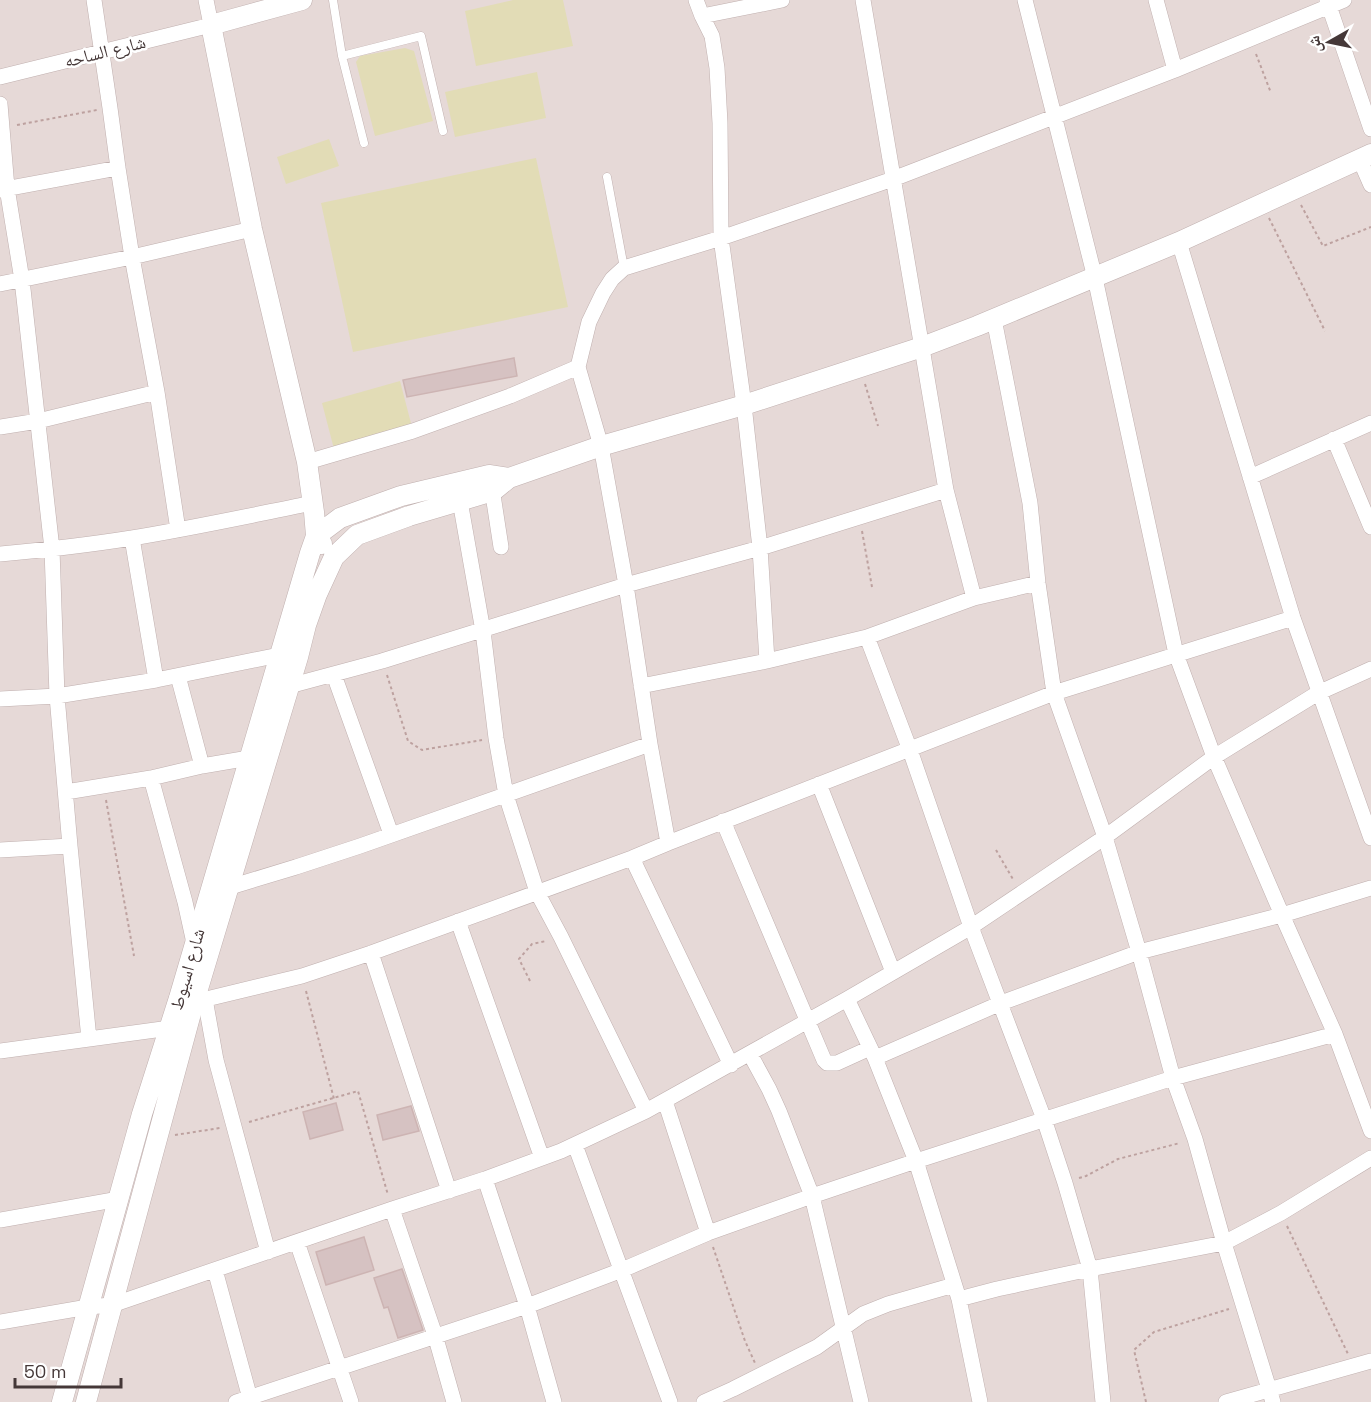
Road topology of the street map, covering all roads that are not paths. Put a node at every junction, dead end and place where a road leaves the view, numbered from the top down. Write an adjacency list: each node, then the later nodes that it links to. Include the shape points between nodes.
1 (94, 0): 14 (street)
2 (206, 0): 13 (street)
3 (302, 0): 13 (street)
4 (333, 0): 15 (lane)
5 (696, 0): 12 (street)
6 (782, 0): 12 (street)
7 (863, 0): 26 (street)
8 (1025, 0): 19 (street)
9 (1156, 0): 16 (street)
10 (1344, 0): 11 (street)
11 (1328, 3): 16 (street); 20 (street)
12 (702, 16): 30 (street, via 712,36 717,68)
13 (211, 25): 14 (street, شارع الساحه); 29 (street)
14 (101, 52): 17 (street, شارع الساحه); 24 (street)
15 (342, 56): 21 (lane, via 421,36); 22 (lane)
16 (1175, 70): 19 (street)
17 (0, 76)
18 (0, 104): 28 (street)
19 (1054, 116): 26 (street); 34 (street)
20 (1371, 129)
21 (443, 130)
22 (364, 143)
23 (1366, 157): 27 (street); 31 (street)
24 (117, 168): 28 (street); 32 (street)
25 (607, 177): 33 (lane)
26 (893, 179): 30 (street); 38 (street)
27 (1371, 185)
28 (4, 189): 35 (street)
29 (252, 229): 32 (street); 47 (street)
30 (721, 238): 33 (street); 41 (street)
31 (1179, 242): 34 (street); 48 (street)
32 (132, 257): 35 (street); 40 (street)
33 (624, 268): 39 (street, via 612,279 589,322)
34 (1095, 278): 37 (street); 71 (street)
35 (21, 280): 36 (street); 42 (street)
36 (0, 284)
37 (994, 319): 38 (street); 64 (street, via 1030,503)
38 (922, 346): 41 (street); 50 (street)
39 (578, 367): 46 (street); 47 (street, via 510,396)
40 (157, 392): 42 (street); 55 (street)
41 (744, 405): 46 (street); 60 (street)
42 (38, 421): 44 (street); 61 (street)
43 (1371, 423): 45 (street)
44 (0, 427)
45 (1334, 439): 48 (street); 54 (street)
46 (601, 446): 49 (street); 65 (street)
47 (307, 462): 52 (street)
48 (1250, 477): 67 (street)
49 (491, 483): 51 (street); 53 (street, via 401,496); 59 (street)
50 (946, 490): 60 (street); 66 (street)
51 (460, 501): 56 (street); 68 (street)
52 (314, 507): 53 (street); 55 (street); 57 (street)
53 (340, 518): 56 (street); 57 (street)
54 (1371, 527)
55 (178, 530): 58 (street)
56 (357, 535): 63 (street)
57 (316, 536): 63 (street); 70 (street, شارع اسيوط)
58 (132, 538): 61 (street); 76 (street)
59 (501, 547)
60 (760, 548): 65 (street); 72 (street)
61 (52, 549): 62 (street); 81 (street)
62 (0, 554)
63 (334, 557): 77 (street, شارع اسيوط, via 306,624)
64 (1038, 583): 66 (street); 79 (street)
65 (626, 585): 68 (street); 78 (street)
66 (974, 598): 69 (street)
67 (1293, 618): 71 (street); 80 (street)
68 (483, 630): 74 (street); 91 (street)
69 (867, 637): 72 (street); 84 (street)
70 (279, 654): 75 (street); 86 (street, شارع اسيوط)
71 (1176, 654): 79 (street); 85 (street)
72 (767, 661): 78 (street)
73 (1371, 669): 80 (street)
74 (334, 675): 77 (street); 93 (street)
75 (178, 676): 76 (street); 87 (street)
76 (156, 680): 81 (street)
77 (289, 686): 100 (street, شارع اسيوط)
78 (641, 686): 83 (street)
79 (1054, 693): 84 (street); 94 (street)
80 (1318, 693): 85 (street); 95 (street)
81 (57, 696): 82 (street); 90 (street)
82 (0, 699)
83 (650, 744): 91 (street); 96 (street)
84 (910, 750): 89 (street); 105 (street)
85 (1214, 757): 94 (street); 103 (street)
86 (249, 758): 87 (street); 106 (street, شارع اسيوط)
87 (202, 766): 88 (street)
88 (151, 778): 90 (street); 106 (street)
89 (819, 784): 92 (street); 109 (street)
90 (66, 792): 97 (street)
91 (506, 795): 93 (street); 102 (street)
92 (723, 821): 96 (street); 113 (street)
93 (391, 834): 100 (street)
94 (1105, 837): 105 (street); 107 (street)
95 (1371, 838)
96 (668, 843): 99 (street)
97 (70, 846): 98 (street); 116 (street)
98 (0, 850)
99 (633, 858): 102 (street); 120 (street)
100 (230, 887): 111 (street, شارع اسيوط, via 218,920)
101 (1371, 888): 103 (street)
102 (537, 892): 104 (street); 123 (street)
103 (1282, 915): 107 (street); 115 (street)
104 (458, 921): 108 (street); 127 (street)
105 (971, 927): 109 (street); 112 (street)
106 (195, 944): 114 (street, شارع اسيوط)
107 (1139, 952): 112 (street); 121 (street)
108 (371, 953): 111 (street, via 302,976); 131 (street)
109 (893, 972): 110 (street)
110 (847, 999): 113 (street); 118 (street)
111 (200, 1001): 139 (street); 144 (street, شارع اسيوط, via 157,1138)
112 (1001, 1003): 118 (street); 124 (street)
113 (808, 1021): 118 (street, via 827,1063 837,1064); 119 (street)
114 (170, 1028): 116 (street); 133 (street, شارع اسيوط)
115 (1335, 1034): 121 (street); 125 (street)
116 (89, 1039): 117 (street)
117 (0, 1051)
118 (872, 1053): 129 (street)
119 (750, 1054): 120 (street); 132 (street, via 779,1111)
120 (731, 1065): 122 (street)
121 (1173, 1078): 124 (street); 138 (street, via 1195,1139)
122 (665, 1101): 123 (street); 136 (street)
123 (646, 1111): 126 (street)
124 (1044, 1119): 129 (street); 140 (street)
125 (1371, 1131)
126 (575, 1144): 127 (street); 142 (street)
127 (542, 1158): 130 (street)
128 (1371, 1158): 138 (street)
129 (915, 1161): 132 (street); 143 (street)
130 (485, 1179): 131 (street); 145 (street)
131 (449, 1191): 134 (street)
132 (812, 1196): 136 (street); 148 (street)
133 (119, 1198): 135 (street); 146 (street, شارع اسيوط)
134 (392, 1209): 137 (street); 149 (street)
135 (0, 1220)
136 (708, 1233): 142 (street)
137 (297, 1242): 139 (street); 151 (street)
138 (1224, 1243): 140 (street); 153 (street)
139 (268, 1252): 141 (street)
140 (1090, 1269): 143 (street, via 997,1289); 164 (street)
141 (215, 1270): 144 (street); 154 (street)
142 (622, 1270): 145 (street); 160 (street)
143 (956, 1292): 148 (street, via 924,1293 876,1308); 163 (street)
144 (112, 1305): 146 (street); 156 (street, شارع اسيوط)
145 (526, 1306): 149 (street); 159 (street)
146 (88, 1307): 147 (street); 155 (street, شارع اسيوط)
147 (0, 1322)
148 (843, 1328): 152 (street, via 817,1347 760,1376); 162 (street)
149 (435, 1335): 151 (street); 158 (street)
150 (1371, 1361): 153 (street)
151 (340, 1369): 154 (street); 157 (street)
152 (735, 1396): 161 (street)
153 (1272, 1396): 165 (street)
154 (246, 1401)
155 (62, 1402)
156 (86, 1402)
157 (351, 1402)
158 (454, 1402)
159 (554, 1402)
160 (670, 1402)
161 (704, 1402)
162 (861, 1402)
163 (980, 1402)
164 (1103, 1402)
165 (1226, 1402)

